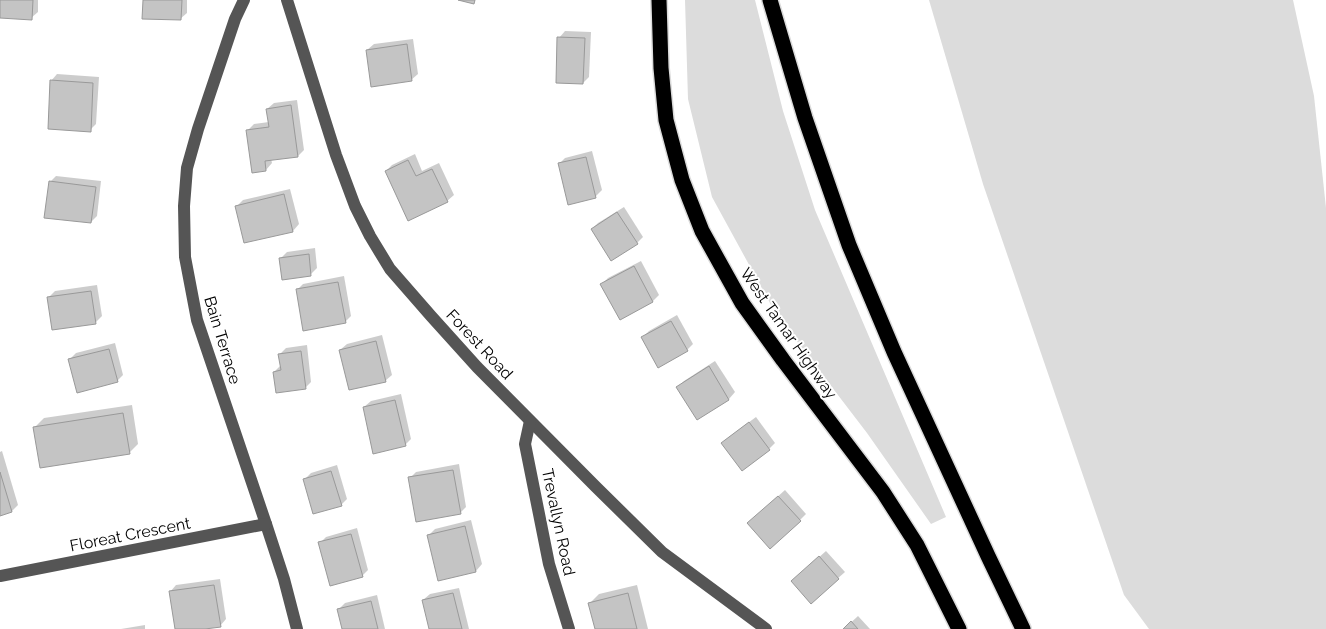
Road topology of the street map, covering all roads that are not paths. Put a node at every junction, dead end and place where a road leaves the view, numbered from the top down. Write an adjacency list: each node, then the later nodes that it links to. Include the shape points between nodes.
1 (244, 0): 6 (street, Bain Terrace, via 187,168 185,257 197,320)
2 (287, 0): 5 (street, Forest Road, via 336,155 370,236 390,269 413,296)
3 (659, 0): 11 (highway, West Tamar Highway, via 666,120 682,180 702,232 742,303 898,515)
4 (770, 0): 12 (highway, via 805,118 849,245 898,361)
5 (530, 421): 9 (street, Trevallyn Road, via 525,444 549,564); 10 (street, Forest Road, via 662,552)
6 (266, 524): 7 (street, Floreat Crescent); 8 (street, Bain Terrace)
7 (0, 576)
8 (297, 629)
9 (569, 629)
10 (766, 629)
11 (960, 629)
12 (1023, 629)

